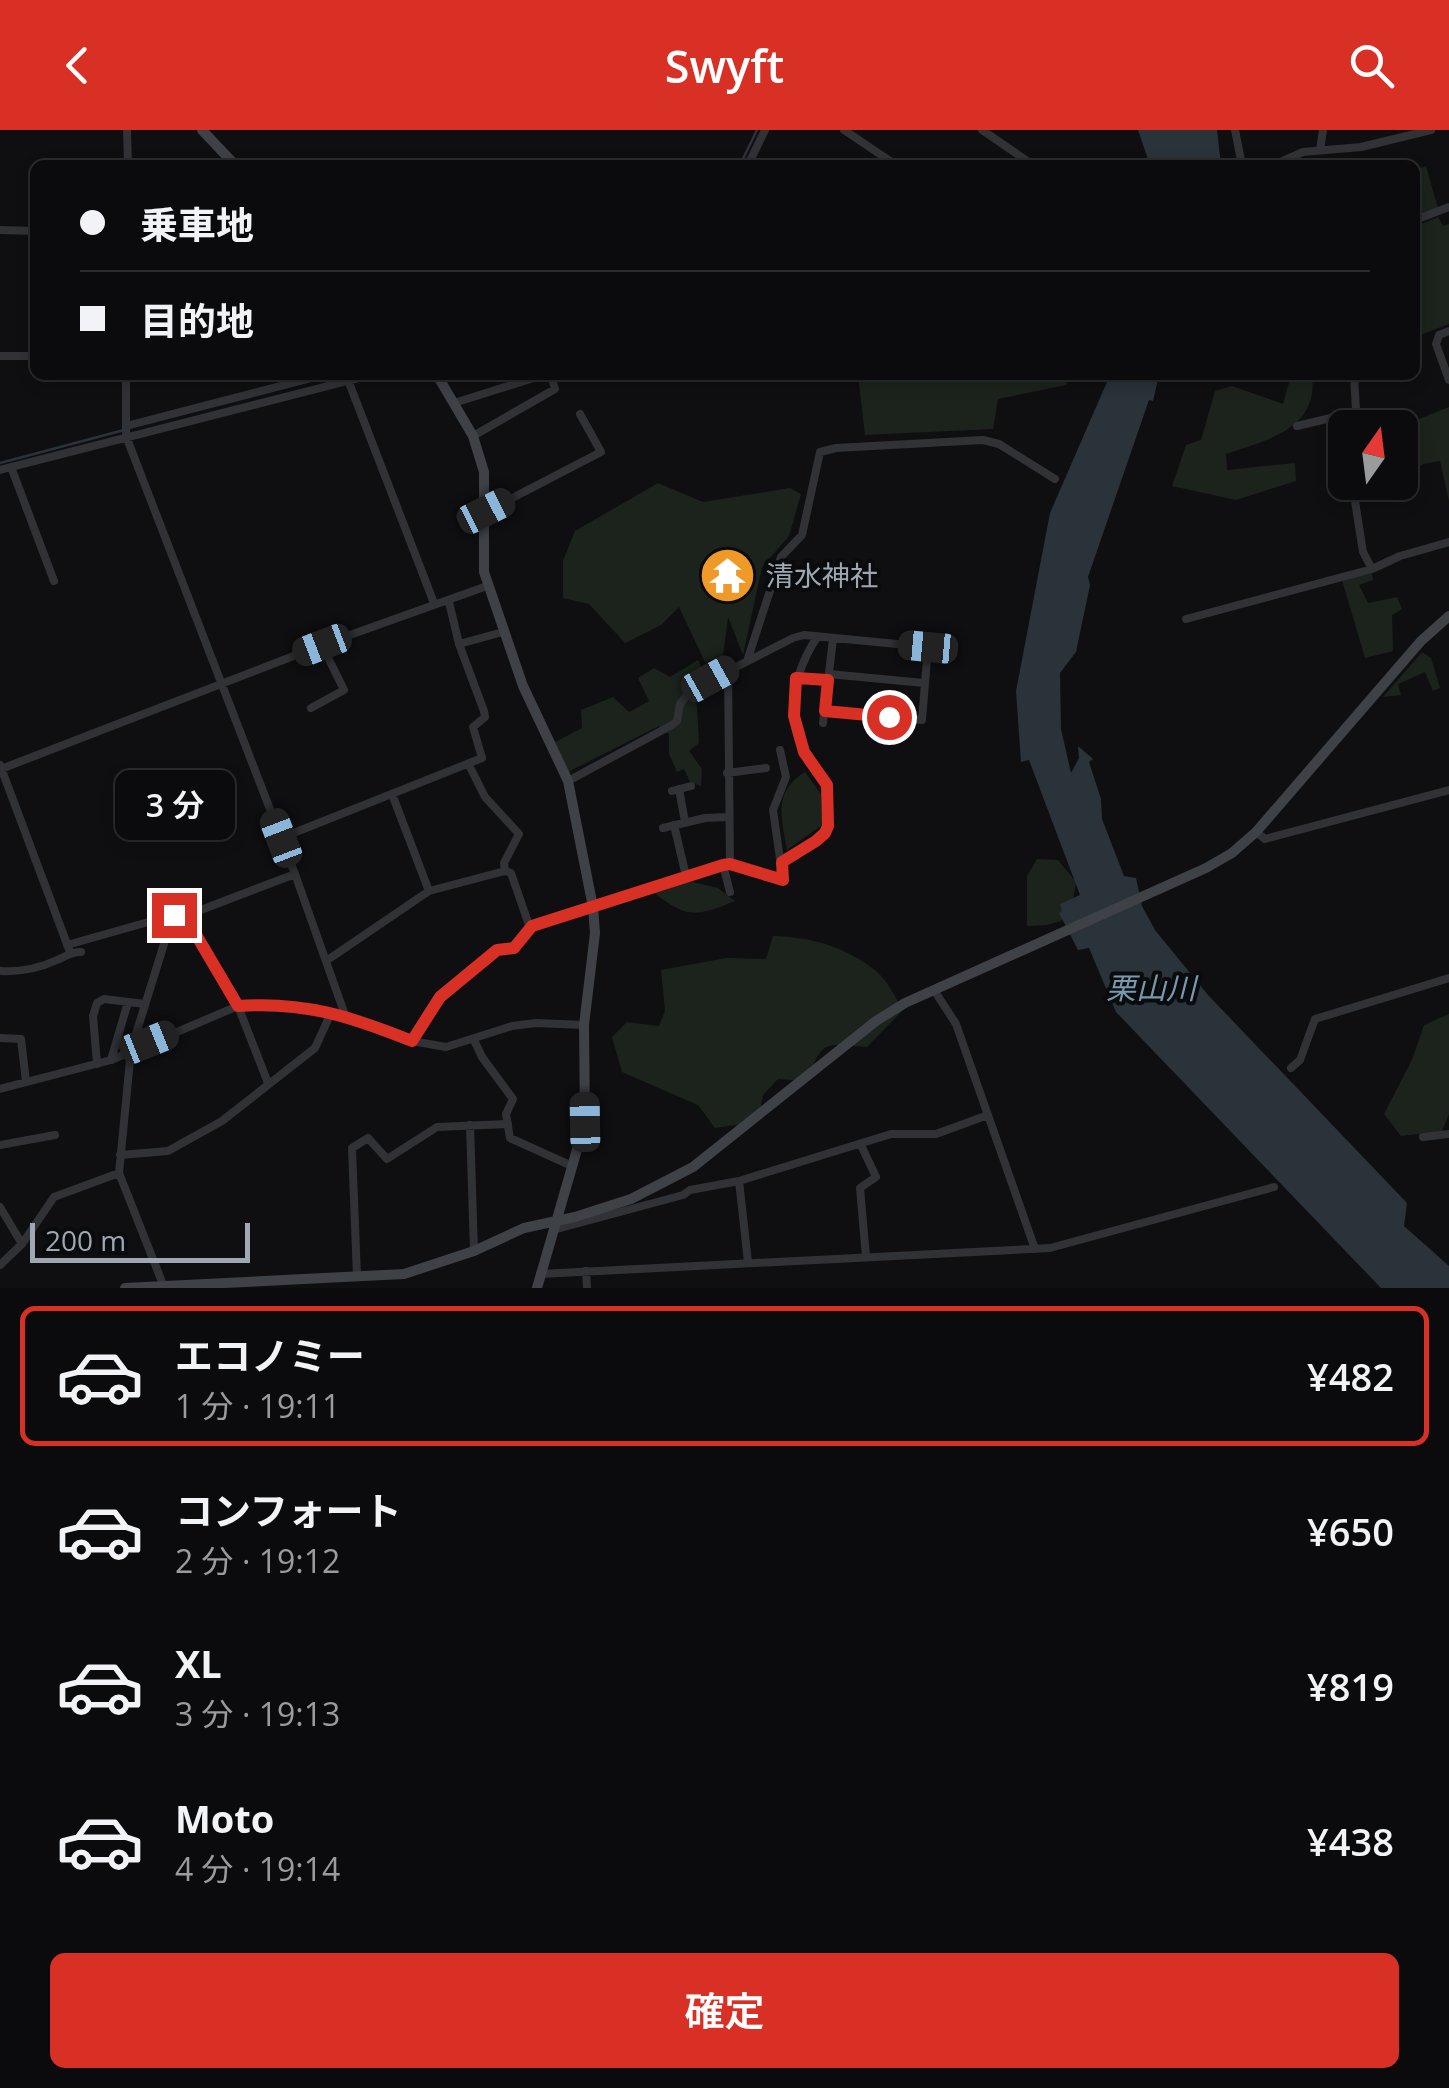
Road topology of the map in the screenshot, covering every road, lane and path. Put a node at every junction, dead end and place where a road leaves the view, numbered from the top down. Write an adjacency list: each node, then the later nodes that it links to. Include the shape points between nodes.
1 (127, 130): 10 (street)
2 (202, 130): 11 (street)
3 (765, 130): 12 (street)
4 (844, 130): 13 (street)
5 (982, 130): 14 (street)
6 (1235, 130): 15 (street)
7 (1324, 130): 9 (street)
8 (1430, 130): 9 (street)
9 (1324, 151): 16 (street); 17 (street)
10 (128, 160)
11 (231, 160)
12 (750, 160)
13 (889, 160)
14 (1025, 160)
15 (1241, 160)
16 (1285, 160)
17 (1329, 160)
18 (1449, 207): 19 (street)
19 (1420, 218)
20 (0, 230): 21 (street)
21 (30, 230)
22 (1449, 331): 32 (street, via 1436,344)
23 (0, 356): 24 (street)
24 (30, 356)
25 (126, 380): 37 (street)
26 (304, 380): 37 (street)
27 (348, 380): 39 (street); 51 (street)
28 (439, 380): 33 (street)
29 (527, 380): 33 (street)
30 (552, 380): 40 (street, via 555,390)
31 (1354, 380): 34 (street)
32 (1449, 380)
33 (454, 403): 40 (street)
34 (1356, 410)
35 (580, 414): 45 (street, via 602,452)
36 (1328, 419): 38 (street)
37 (126, 426): 39 (street)
38 (1297, 426)
39 (126, 436): 41 (street); 63 (street)
40 (473, 436): 45 (street)
41 (12, 467): 42 (street); 48 (street)
42 (0, 470)
43 (1055, 479): 59 (street, via 983,440 820,452 802,535 780,557)
44 (1354, 500): 47 (street)
45 (486, 511): 49 (street)
46 (1449, 542): 47 (street)
47 (1372, 569): 53 (street)
48 (54, 581)
49 (488, 586): 50 (street); 54 (street)
50 (449, 602): 51 (street); 57 (street)
51 (434, 603): 58 (street)
52 (1449, 616): 81 (street)
53 (1186, 619)
54 (503, 632): 57 (street); 73 (street)
55 (817, 636): 56 (street); 59 (street, via 793,638); 62 (street)
56 (833, 639): 61 (street); 64 (street, via 928,647)
57 (459, 644): 69 (street, via 485,717 474,728 482,758)
58 (322, 645): 63 (street); 65 (street, via 344,690)
59 (748, 658): 60 (street)
60 (728, 669): 72 (street); 73 (street, via 692,690 672,725)
61 (828, 677): 62 (street); 64 (street); 66 (street)
62 (796, 678): 83 (street, via 794,716 804,752 827,785 828,826)
63 (220, 683): 71 (street); 82 (street)
64 (924, 683): 66 (street, via 922,720)
65 (311, 708)
66 (825, 711): 67 (street)
67 (823, 723)
68 (780, 750): 83 (street, via 786,777 772,810)
69 (470, 766): 76 (street); 85 (street, via 485,797 519,834)
70 (766, 768): 72 (street)
71 (2, 773): 94 (street)
72 (727, 773): 77 (street)
73 (568, 782): 90 (street)
74 (691, 786): 78 (street, via 676,790)
75 (1449, 790): 81 (street, via 1264,839)
76 (392, 794): 82 (street); 88 (street)
77 (728, 818): 78 (street); 84 (street)
78 (685, 822): 79 (street)
79 (674, 825): 80 (street); 87 (street)
80 (663, 828)
81 (1256, 832): 98 (street, via 1206,868)
82 (281, 838): 86 (street)
83 (782, 862): 84 (street, via 783,880)
84 (727, 865): 87 (street); 89 (street)
85 (505, 870): 88 (street); 93 (street)
86 (295, 874): 92 (street); 95 (street)
87 (686, 876): 90 (street)
88 (429, 892): 95 (street)
89 (730, 892)
90 (593, 907): 93 (street); 104 (street)
91 (174, 915): 92 (street); 94 (street); 100 (street)
92 (185, 916): 101 (street)
93 (530, 928): 107 (street, via 514,948 497,950 440,997)
94 (73, 950): 96 (street, via 34,967)
95 (326, 961): 103 (street)
96 (0, 971)
97 (1449, 978): 111 (street, via 1315,1019)
98 (934, 990): 115 (street, via 956,1024); 126 (street, via 876,1021)
99 (128, 1002): 100 (street); 109 (street); 110 (street, via 104,999 94,1008)
100 (145, 1004): 108 (street)
101 (238, 1006): 102 (street); 108 (street); 113 (street)
102 (330, 1012): 103 (street); 113 (street, via 315,1048)
103 (345, 1014): 107 (street)
104 (584, 1025): 106 (street, via 524,1024); 124 (street, via 585,1122)
105 (0, 1038): 112 (street, via 22,1039)
106 (474, 1040): 107 (street, via 446,1048); 116 (street, via 513,1099)
107 (412, 1041)
108 (131, 1050): 109 (street); 123 (street)
109 (111, 1060): 110 (street)
110 (97, 1064): 112 (street)
111 (1292, 1068)
112 (26, 1082): 114 (street)
113 (268, 1083): 123 (street, via 222,1121 168,1151)
114 (0, 1088)
115 (988, 1115): 121 (street, via 936,1134 892,1134); 133 (street)
116 (508, 1124): 117 (street); 124 (street, via 510,1138)
117 (470, 1125): 134 (street); 140 (street, via 437,1127 387,1159 368,1138 352,1148)
118 (1449, 1134): 120 (street)
119 (55, 1135): 122 (street)
120 (1423, 1138)
121 (861, 1144): 127 (street); 135 (street, via 876,1177 860,1188)
122 (0, 1146)
123 (120, 1155): 125 (street)
124 (572, 1166): 131 (street)
125 (120, 1172): 132 (street, via 54,1197); 141 (street)
126 (676, 1178): 129 (street); 131 (street)
127 (739, 1180): 129 (street); 136 (street)
128 (1274, 1187): 133 (street)
129 (690, 1190): 131 (street)
130 (0, 1207): 132 (street)
131 (554, 1225): 134 (street, via 507,1233); 139 (street)
132 (22, 1244): 137 (street)
133 (1035, 1249): 135 (street)
134 (474, 1251): 140 (street, via 404,1274)
135 (866, 1257): 136 (street)
136 (748, 1262): 138 (street)
137 (0, 1265)
138 (586, 1271): 139 (street); 144 (street)
139 (540, 1274): 143 (street)
140 (358, 1277): 141 (street)
141 (164, 1287): 142 (street)
142 (125, 1288)
143 (537, 1288)
144 (587, 1288)

